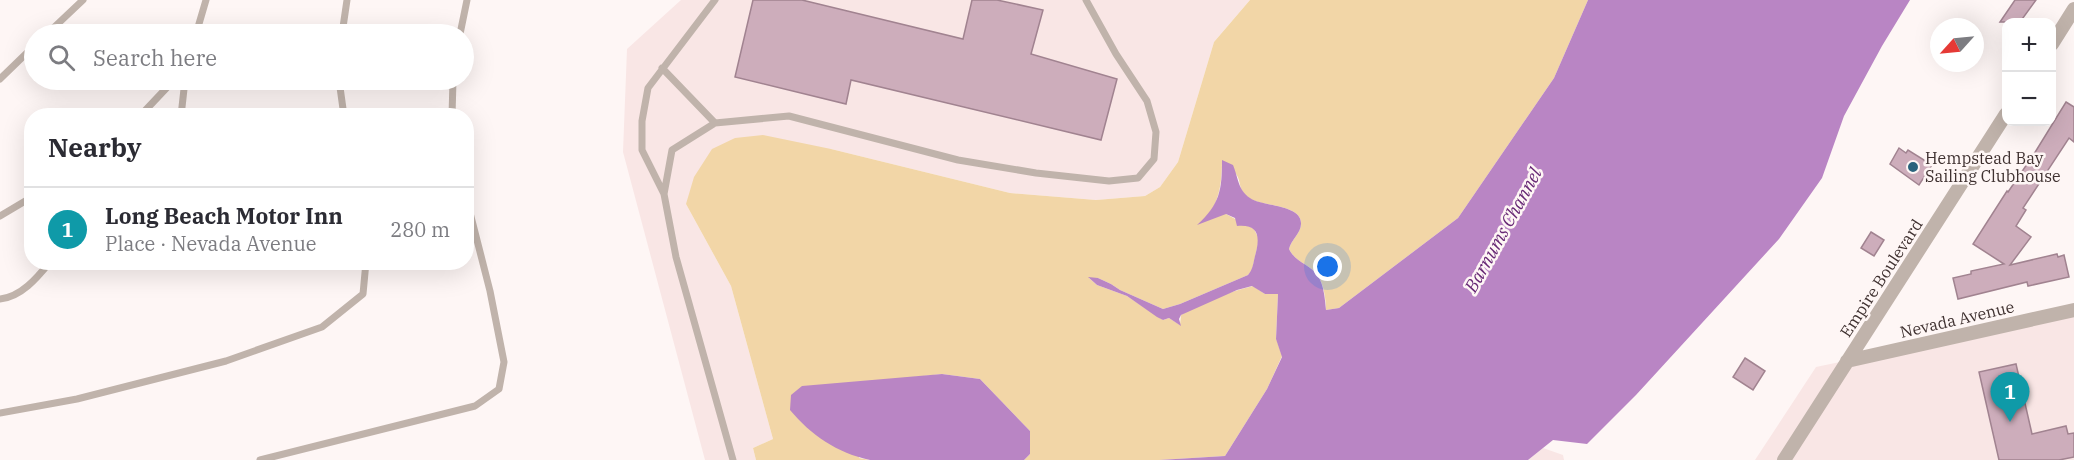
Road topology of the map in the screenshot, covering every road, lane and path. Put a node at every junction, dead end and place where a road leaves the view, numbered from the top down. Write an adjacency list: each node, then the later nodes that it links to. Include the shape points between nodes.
1 (83, 0): 8 (lane)
2 (206, 0): 9 (lane)
3 (347, 0): 10 (lane)
4 (467, 0): 11 (lane)
5 (715, 0): 14 (lane)
6 (1086, 0): 25 (lane, via 1147,101 1156,132 1154,159 1138,178 1109,181 958,160 789,116)
7 (2074, 9): 12 (street)
8 (57, 24)
9 (199, 24)
10 (343, 24)
11 (462, 24)
12 (2056, 38)
13 (24, 56): 15 (lane)
14 (662, 69): 25 (lane); 26 (lane, via 648,88 642,150)
15 (0, 79)
16 (165, 90): 20 (lane)
17 (183, 90): 21 (lane)
18 (341, 90): 22 (lane)
19 (453, 90): 23 (lane)
20 (148, 108)
21 (182, 108)
22 (344, 108)
23 (452, 108)
24 (2002, 122): 34 (street, Empire Boulevard)
25 (715, 123): 26 (lane, via 672,150)
26 (664, 194): 37 (lane, via 676,257)
27 (24, 202): 28 (lane)
28 (0, 216)
29 (474, 228): 36 (lane, via 504,362 499,389 475,406)
30 (44, 270): 32 (lane, via 18,294)
31 (365, 270): 35 (lane, via 363,294 322,327 226,362 77,399)
32 (0, 299)
33 (2074, 310): 34 (street, Nevada Avenue)
34 (1847, 361): 38 (street, Empire Boulevard)
35 (0, 413)
36 (260, 460)
37 (733, 460)
38 (1784, 460)

